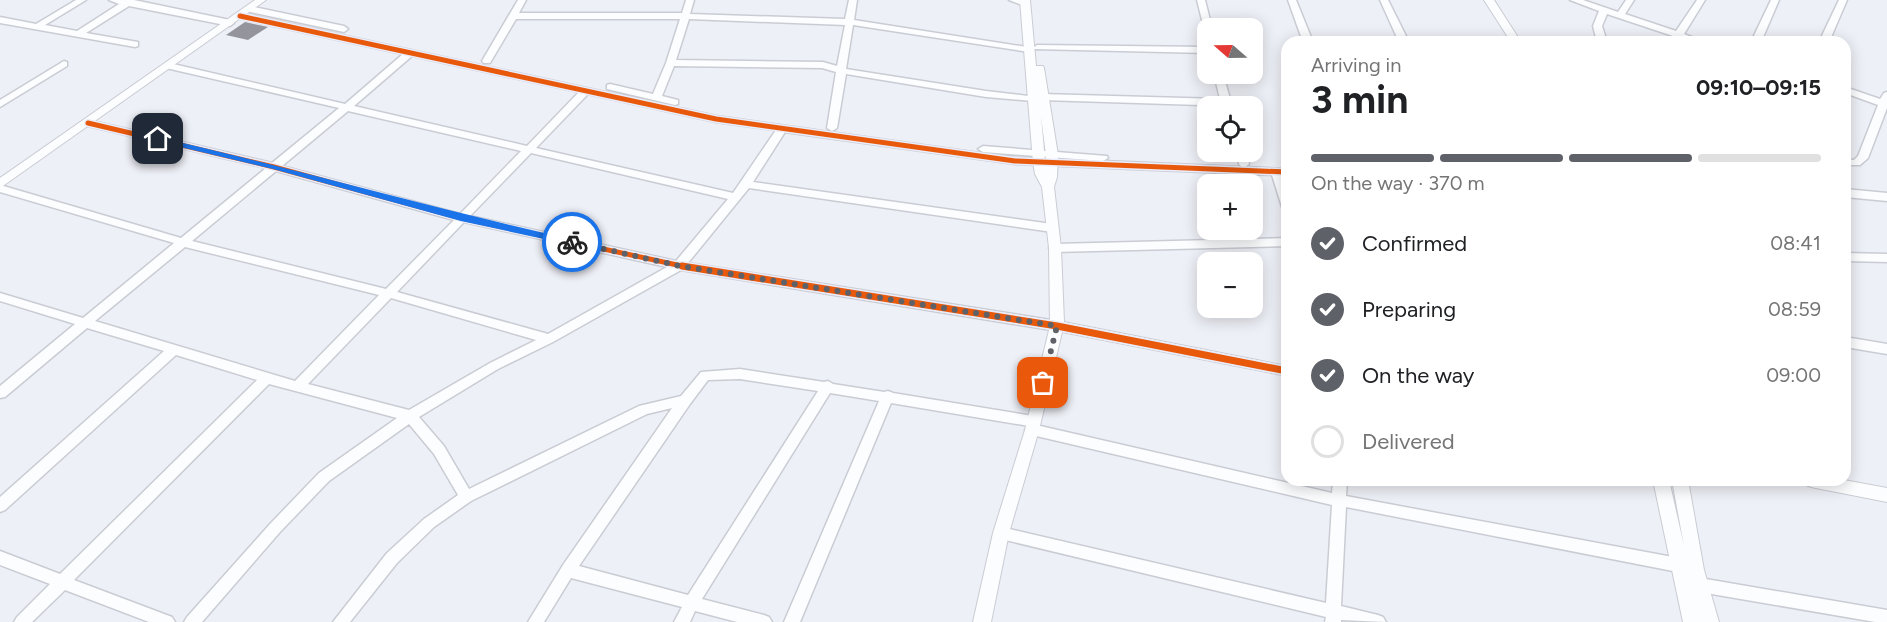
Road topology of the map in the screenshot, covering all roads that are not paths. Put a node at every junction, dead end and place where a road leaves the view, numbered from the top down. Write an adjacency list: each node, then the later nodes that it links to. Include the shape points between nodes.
1 (82, 0): 28 (street)
2 (113, 0): 18 (street)
3 (261, 0): 21 (street)
4 (522, 0): 22 (street)
5 (690, 0): 23 (street)
6 (853, 0): 27 (street)
7 (1013, 0): 19 (street)
8 (1201, 0): 25 (street)
9 (1292, 0): 30 (street)
10 (1384, 0): 31 (street)
11 (1480, 0): 32 (street)
12 (1489, 0): 33 (street)
13 (1574, 0): 20 (street)
14 (1630, 0): 24 (street)
15 (1701, 0): 36 (street)
16 (1775, 0): 37 (street)
17 (1843, 0): 38 (street)
18 (129, 1): 21 (street); 29 (street)
19 (1027, 1): 40 (street)
20 (1604, 11): 24 (street); 34 (street, via 1598,20)
21 (240, 16): 42 (street); 43 (street); 46 (street)
22 (514, 16): 23 (street); 43 (street)
23 (685, 16): 27 (street); 44 (street)
24 (1619, 16): 35 (street)
25 (1206, 18)
26 (0, 20): 28 (street)
27 (849, 22): 40 (street); 47 (street)
28 (38, 26): 29 (street)
29 (78, 34): 39 (street)
30 (1306, 36)
31 (1401, 36)
32 (1502, 36)
33 (1512, 36)
34 (1598, 36)
35 (1669, 36)
36 (1678, 36)
37 (1759, 36)
38 (1827, 36)
39 (135, 44)
40 (1033, 48): 41 (street); 51 (street)
41 (1197, 50)
42 (411, 52): 48 (street); 56 (street)
43 (487, 61): 48 (street)
44 (672, 63): 47 (street, via 823,65); 52 (street)
45 (64, 64): 55 (street)
46 (169, 66): 56 (street); 57 (street)
47 (842, 71): 51 (street, via 986,94); 58 (street)
48 (543, 77): 49 (street); 52 (street)
49 (586, 91): 59 (street); 60 (street)
50 (1851, 92): 53 (street)
51 (1037, 97): 54 (street); 61 (street); 62 (street)
52 (656, 98): 58 (street, via 720,113)
53 (1886, 101): 63 (street, via 1863,158)
54 (1197, 103)
55 (0, 104)
56 (348, 106): 60 (street); 66 (street)
57 (88, 123): 66 (street); 69 (street)
58 (832, 128): 61 (street)
59 (782, 130): 61 (street, via 992,159); 68 (street)
60 (526, 150): 73 (street); 74 (street)
61 (1039, 158): 62 (street); 70 (street)
62 (1052, 159): 64 (street); 67 (street); 70 (street)
63 (1851, 163)
64 (1244, 164): 65 (street)
65 (1281, 165)
66 (274, 167): 74 (street); 76 (street)
67 (1281, 172)
68 (746, 183): 73 (street); 75 (street)
69 (0, 186): 76 (street)
70 (1048, 187): 75 (street)
71 (1851, 193): 72 (street)
72 (1887, 196)
73 (734, 197): 81 (street)
74 (461, 218): 81 (street); 82 (street)
75 (1052, 228): 78 (street)
76 (182, 242): 82 (street); 84 (street)
77 (1281, 242): 78 (street)
78 (1055, 248): 85 (street)
79 (1851, 257): 80 (street)
80 (1887, 258)
81 (680, 266): 85 (street); 86 (street)
82 (387, 293): 86 (street); 92 (street)
83 (0, 297): 84 (street)
84 (85, 324): 89 (street); 94 (street)
85 (1057, 326): 90 (street); 98 (street)
86 (549, 339): 97 (street, via 494,366)
87 (1851, 343): 88 (street)
88 (1887, 349)
89 (174, 350): 91 (street); 108 (street)
90 (1281, 370)
91 (267, 378): 92 (street); 113 (street)
92 (298, 386): 97 (street)
93 (828, 386): 95 (street); 96 (street, via 722,373 705,375); 115 (street)
94 (0, 393)
95 (888, 396): 98 (street); 125 (street)
96 (685, 400): 106 (street, via 644,410); 112 (street)
97 (410, 416): 106 (street, via 440,450); 120 (street, via 324,477)
98 (1033, 425): 100 (street); 109 (street)
99 (1281, 486): 107 (street)
100 (1281, 486)
101 (1339, 486): 107 (street)
102 (1662, 486): 111 (street)
103 (1681, 486): 114 (street)
104 (1841, 486): 105 (street)
105 (1887, 495)
106 (465, 497): 121 (street, via 429,523 392,558)
107 (1338, 500): 111 (street); 116 (street)
108 (0, 506)
109 (1001, 533): 116 (street); 126 (street)
110 (0, 558): 113 (street)
111 (1678, 565): 128 (street)
112 (568, 570): 115 (street); 122 (street)
113 (63, 582): 118 (street); 119 (street)
114 (1700, 585): 117 (street); 129 (street)
115 (692, 602): 123 (street); 124 (street)
116 (1333, 617): 127 (street)
117 (1887, 617)
118 (22, 622)
119 (167, 622)
120 (192, 622)
121 (341, 622)
122 (536, 622)
123 (682, 622)
124 (764, 622)
125 (792, 622)
126 (982, 622)
127 (1378, 622)
128 (1692, 622)
129 (1710, 622)

